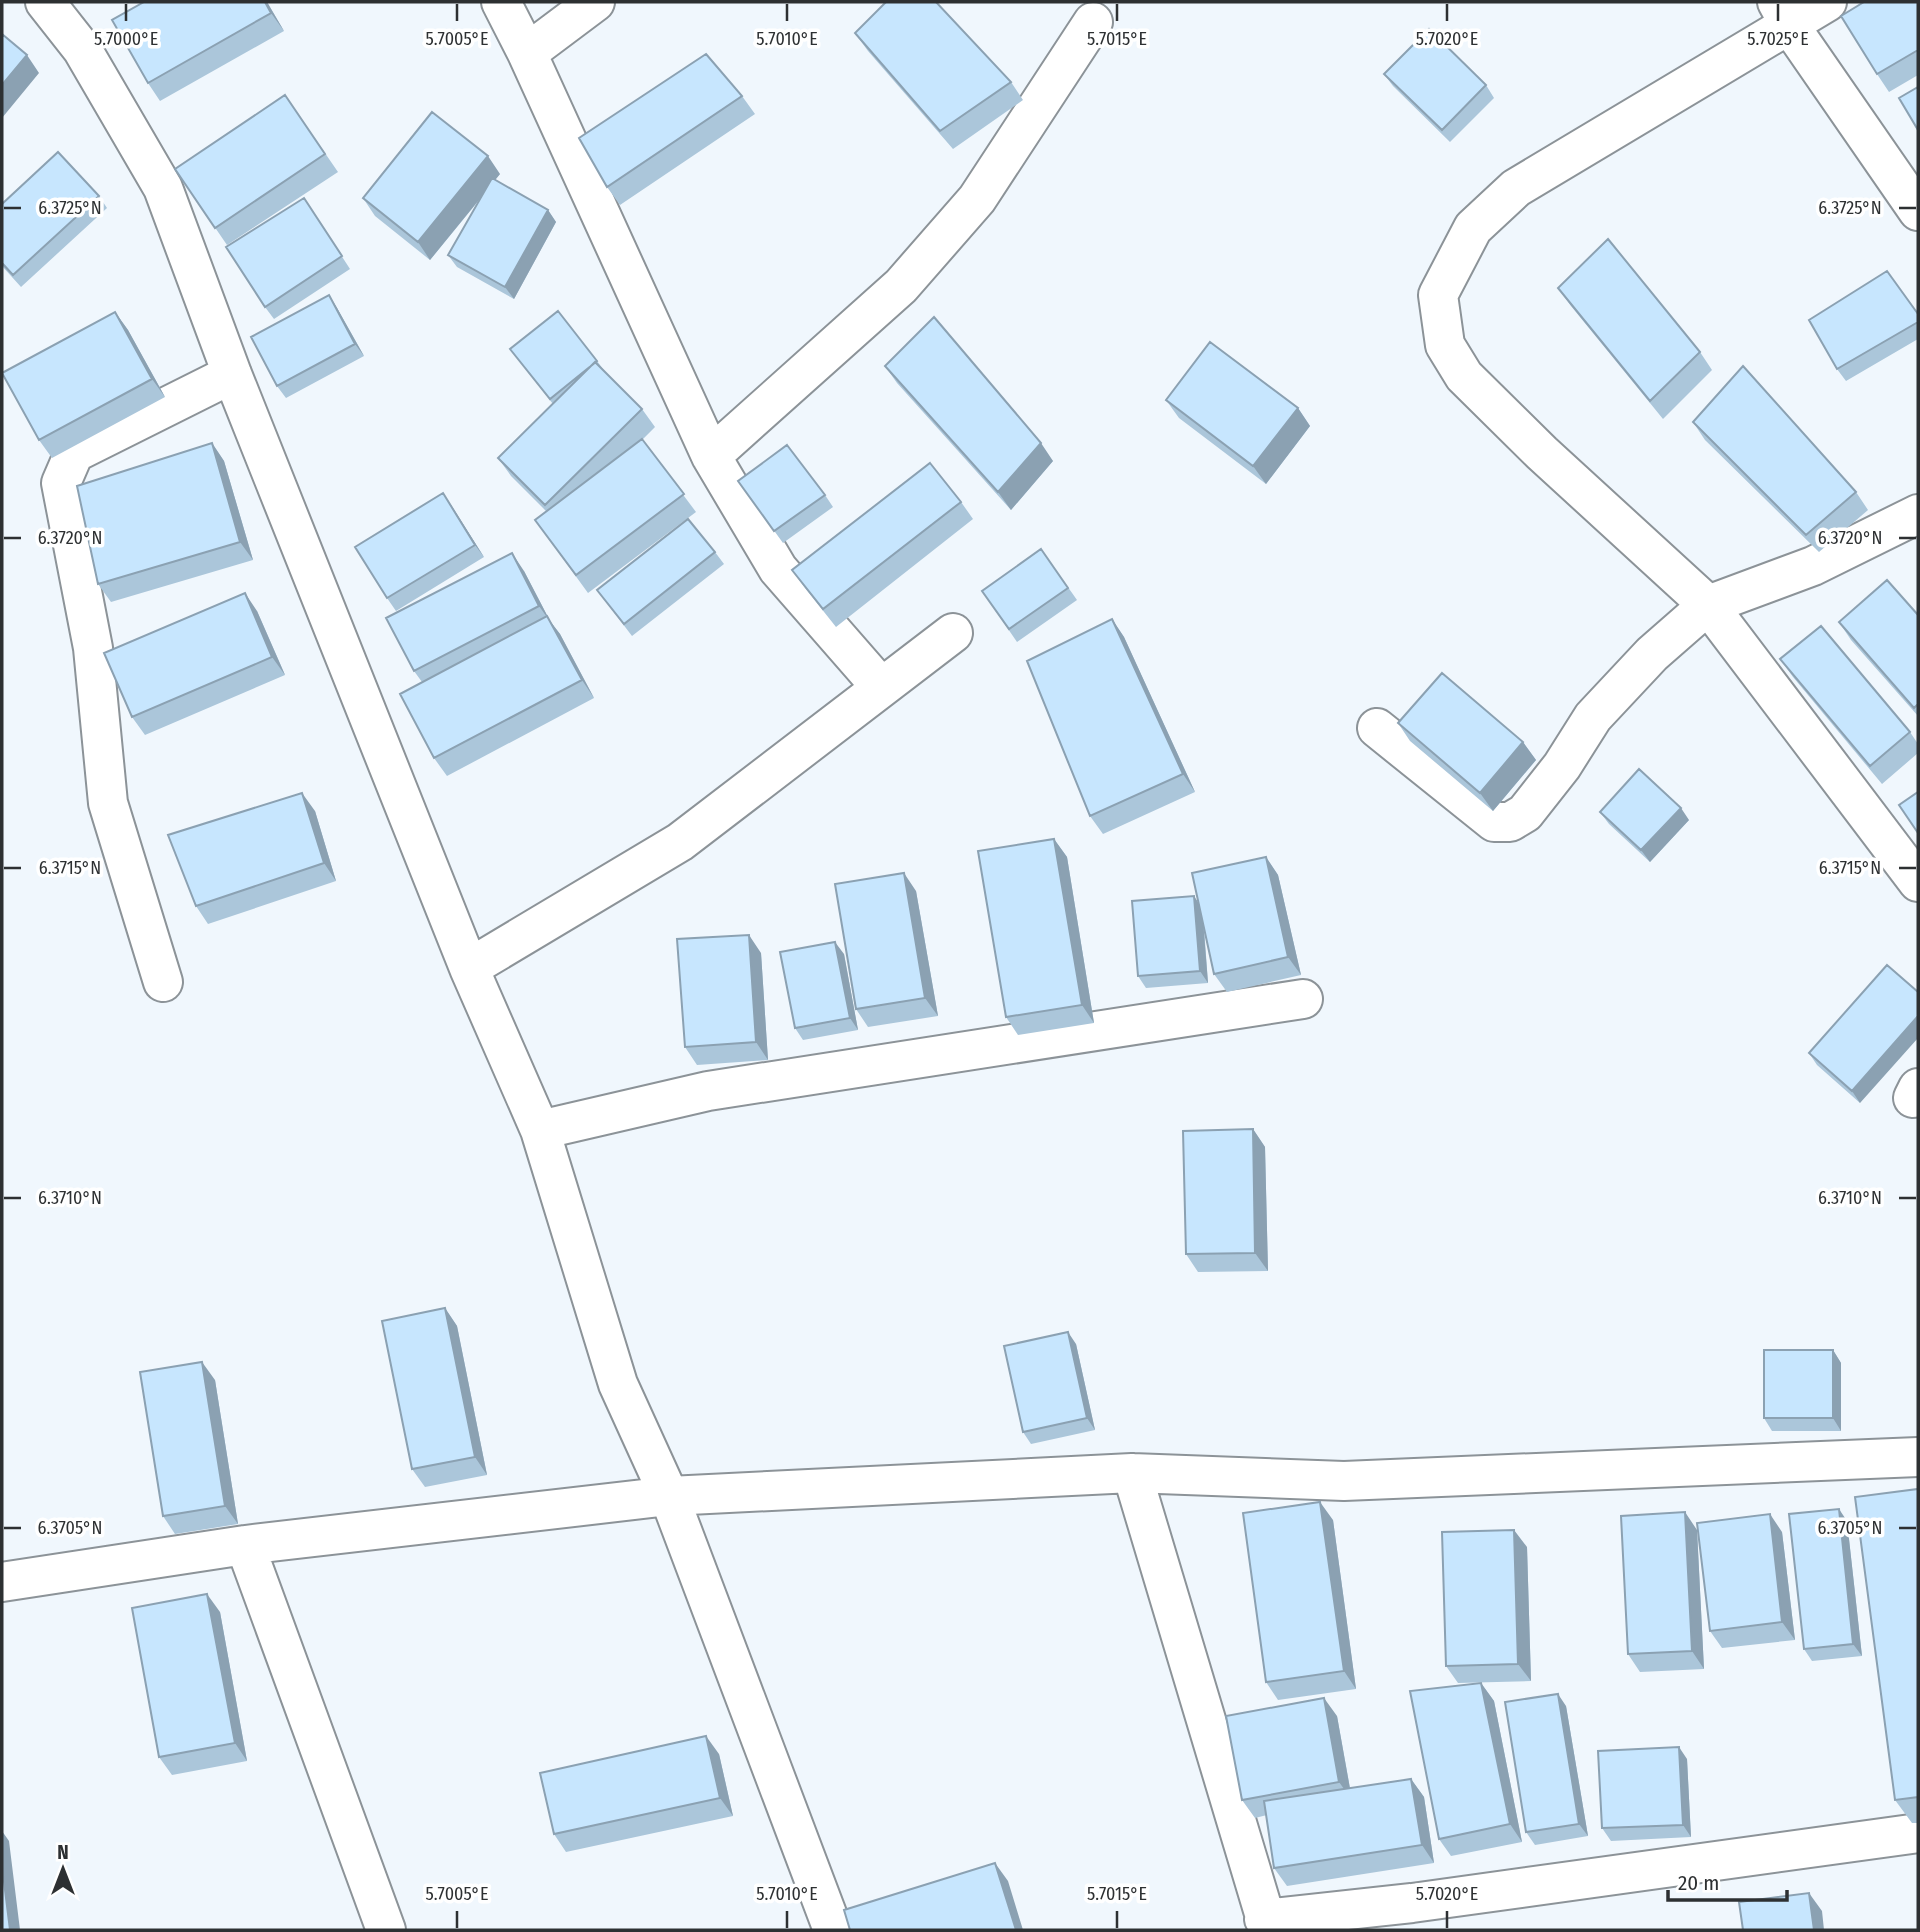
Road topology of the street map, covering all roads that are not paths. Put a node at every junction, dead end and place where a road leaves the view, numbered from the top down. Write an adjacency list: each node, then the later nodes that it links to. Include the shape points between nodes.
1 (45, 2): 9 (street, via 82,49 163,188)
2 (501, 2): 7 (street)
3 (595, 2): 7 (street)
4 (1826, 2): 5 (street)
5 (1783, 14): 8 (street); 12 (street, via 1516,188 1473,228 1438,295 1445,345 1464,376)
6 (1093, 22): 10 (street, via 976,199 901,286)
7 (527, 53): 10 (street)
8 (1918, 211)
9 (232, 374): 17 (street); 18 (street, via 74,453 61,482 93,648 108,803)
10 (711, 456): 14 (street, via 778,569)
11 (1918, 514): 12 (street, via 1813,566)
12 (1708, 605): 15 (street, via 1652,653 1610,699 1525,813 1510,822 1494,822); 16 (street)
13 (953, 633): 14 (street)
14 (881, 687): 17 (street, via 680,842)
15 (1377, 728)
16 (1918, 882)
17 (469, 968): 20 (street)
18 (163, 982)
19 (1303, 999): 20 (street, via 708,1091)
20 (540, 1130): 23 (street, via 618,1384)
21 (1918, 1457): 22 (street, via 1345,1481)
22 (1132, 1473): 23 (street); 27 (street)
23 (669, 1496): 24 (street); 29 (street)
24 (245, 1545): 25 (street); 28 (street)
25 (2, 1582)
26 (1918, 1833): 27 (street)
27 (1266, 1924)
28 (386, 1930)
29 (833, 1930)

